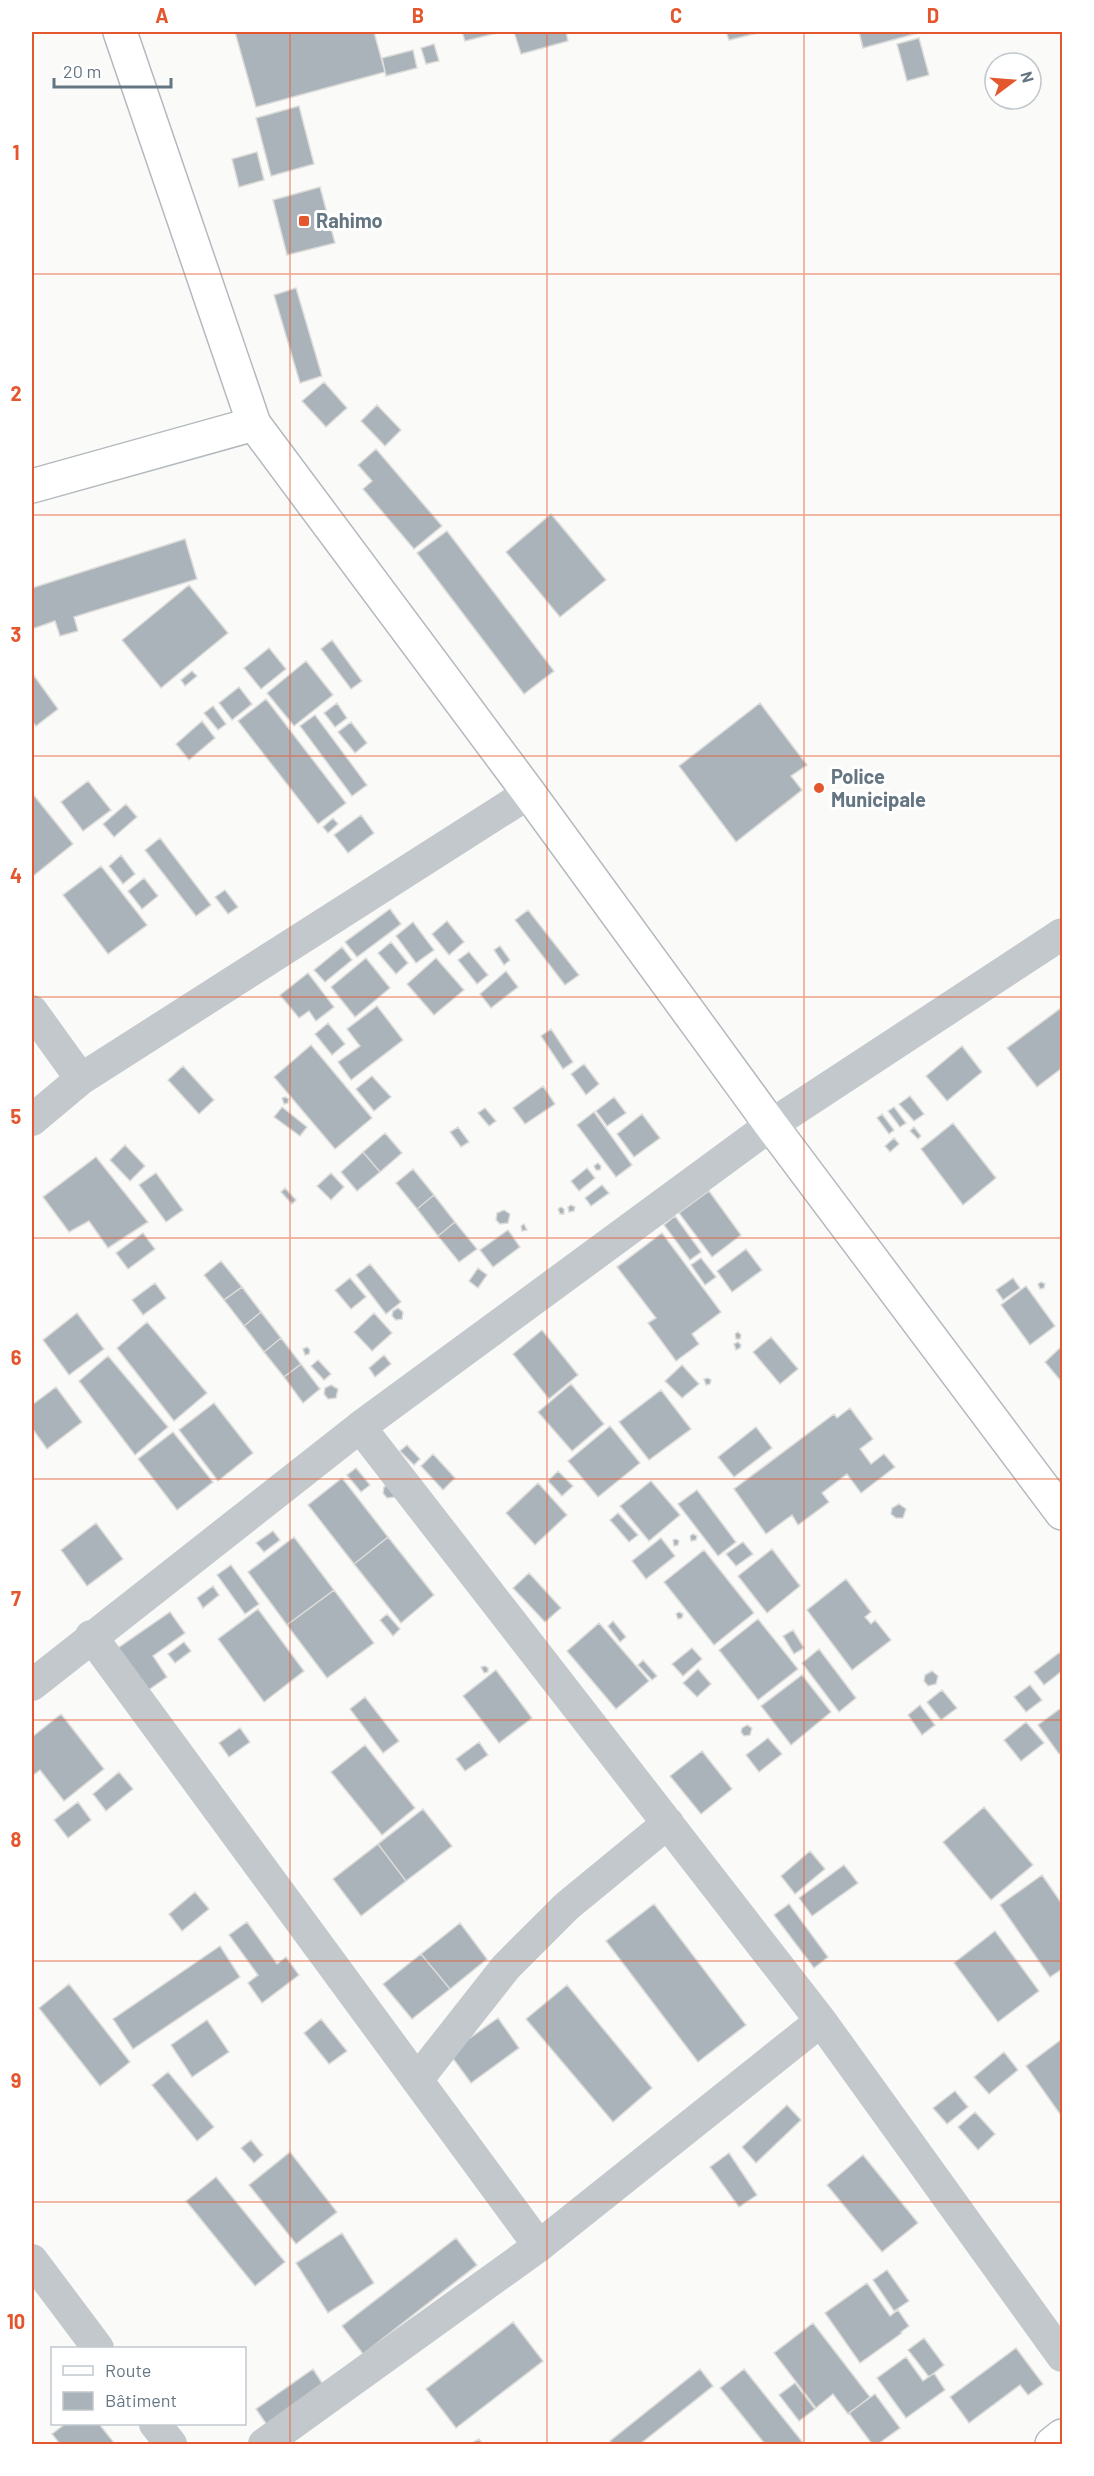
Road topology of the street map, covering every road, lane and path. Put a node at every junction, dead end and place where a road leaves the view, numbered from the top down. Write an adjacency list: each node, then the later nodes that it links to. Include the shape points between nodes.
1 (120, 32): 2 (main road)
2 (254, 424): 3 (main road); 4 (main road)
3 (32, 486)
4 (529, 793): 7 (street); 9 (main road)
5 (1062, 934): 9 (street)
6 (32, 1011): 7 (street)
7 (81, 1079): 8 (street)
8 (32, 1120)
9 (771, 1125): 10 (street); 11 (main road)
10 (360, 1427): 12 (street); 14 (street)
11 (1062, 1514)
12 (91, 1636): 13 (street); 16 (street)
13 (32, 1685)
14 (668, 1823): 15 (street); 16 (street, via 567,1905 506,1968)
15 (821, 2021): 17 (street); 20 (street)
16 (417, 2080): 17 (street)
17 (539, 2246): 24 (street)
18 (32, 2260): 19 (street)
19 (97, 2347)
20 (1062, 2356)
21 (156, 2425): 23 (street)
22 (1062, 2436): 25 (main road)
23 (171, 2445)
24 (264, 2445)
25 (1052, 2445)

